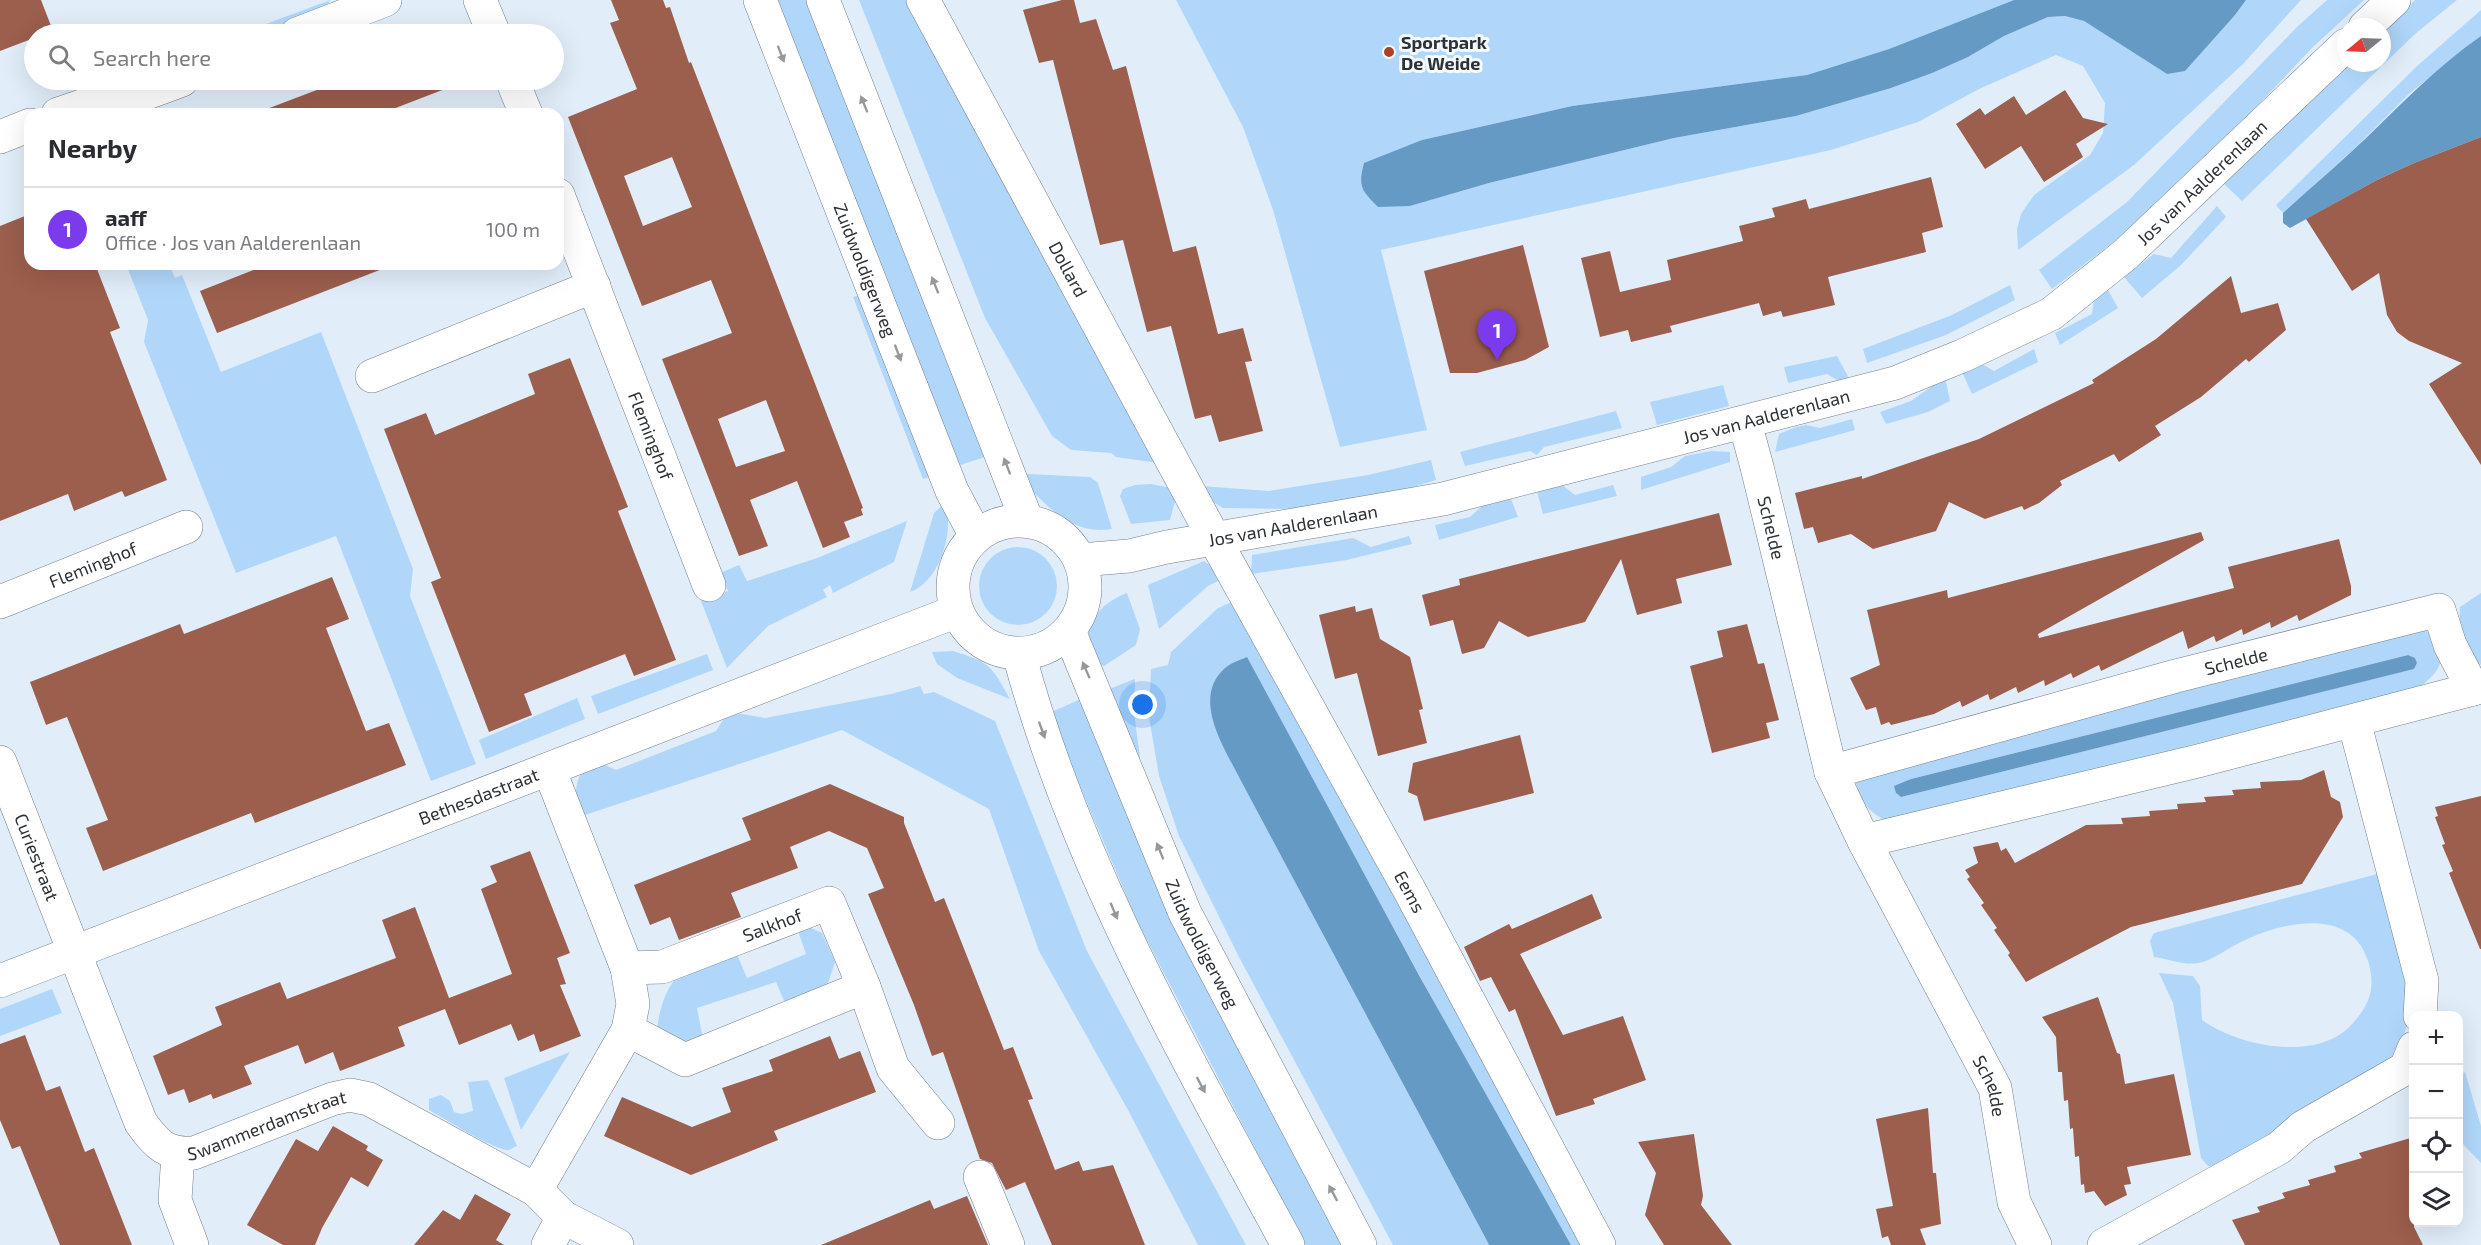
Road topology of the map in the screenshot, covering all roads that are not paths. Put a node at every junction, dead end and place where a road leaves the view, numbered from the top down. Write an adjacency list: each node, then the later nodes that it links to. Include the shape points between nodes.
1 (385, 0): 8 (street)
2 (480, 0): 9 (street)
3 (760, 0): 23 (street, Zuidwoldigerweg, one-way to 23, via 952,491)
4 (823, 0): 21 (street, one-way to 4)
5 (922, 0): 24 (street, Dollard)
6 (2394, 0): 7 (street)
7 (2375, 18)
8 (323, 24)
9 (490, 24)
10 (2337, 54): 20 (street, Jos van Aalderenlaan, via 2126,254 2051,314 1894,383)
11 (155, 90): 13 (street, via 112,105 96,101)
12 (516, 90): 14 (street)
13 (76, 108)
14 (524, 108)
15 (24, 127): 16 (street)
16 (0, 137)
17 (564, 210): 18 (street, Fleminghof)
18 (594, 286): 19 (street); 26 (street, Fleminghof)
19 (372, 376)
20 (1745, 423): 24 (street, Jos van Aalderenlaan, via 1443,499); 35 (street, Schelde)
21 (1028, 521): 23 (street, via 994,525); 25 (street, via 1059,534)
22 (186, 526): 27 (street, Fleminghof)
23 (976, 536): 28 (street, via 954,570 952,591)
24 (1215, 540): 25 (street, Jos van Aalderenlaan, via 1129,556); 55 (street, Eems, via 1411,893)
25 (1080, 560): 29 (street, via 1085,598)
26 (709, 585)
27 (0, 602)
28 (957, 611): 30 (street, via 966,629 982,643); 34 (street, Bethesdastraat)
29 (1069, 631): 30 (street, via 1055,644); 54 (street, Zuidwoldigerweg, one-way to 29, via 1185,913)
30 (1019, 654): 53 (street, one-way to 53, via 1031,699 1074,816 1127,943)
31 (2477, 688): 32 (street, Schelde); 35 (street, Schelde, via 2450,645 2439,610 2176,676)
32 (2354, 721): 36 (street, Schelde); 41 (street, via 2422,981)
33 (0, 762): 37 (street, Curiestraat)
34 (549, 769): 37 (street, Bethesdastraat); 38 (street)
35 (1831, 772): 36 (street, Schelde)
36 (1864, 842): 56 (street, Schelde, via 1995,1088 2014,1202)
37 (75, 952): 39 (street, Bethesdastraat); 45 (street, Swammerdamstraat, via 141,1123 154,1141)
38 (627, 968): 40 (street, Salkhof, via 662,967 829,903); 42 (street, via 633,1004)
39 (0, 981)
40 (864, 987): 42 (street, via 685,1060); 44 (street, Salkhof, via 893,1068)
41 (2420, 1011)
42 (628, 1030): 47 (street)
43 (2409, 1060): 57 (street, via 2406,1068 2304,1127 2279,1148)
44 (938, 1122)
45 (178, 1154): 47 (street, Swammerdamstraat, via 194,1153 350,1095 369,1099); 49 (street, via 175,1200)
46 (980, 1177): 52 (street)
47 (536, 1190): 48 (street, Swammerdamstraat)
48 (563, 1217): 50 (street); 51 (street, Swammerdamstraat)
49 (192, 1245)
50 (548, 1245)
51 (616, 1245)
52 (1008, 1245)
53 (1287, 1245)
54 (1360, 1245)
55 (1599, 1245)
56 (2035, 1245)
57 (2104, 1245)

